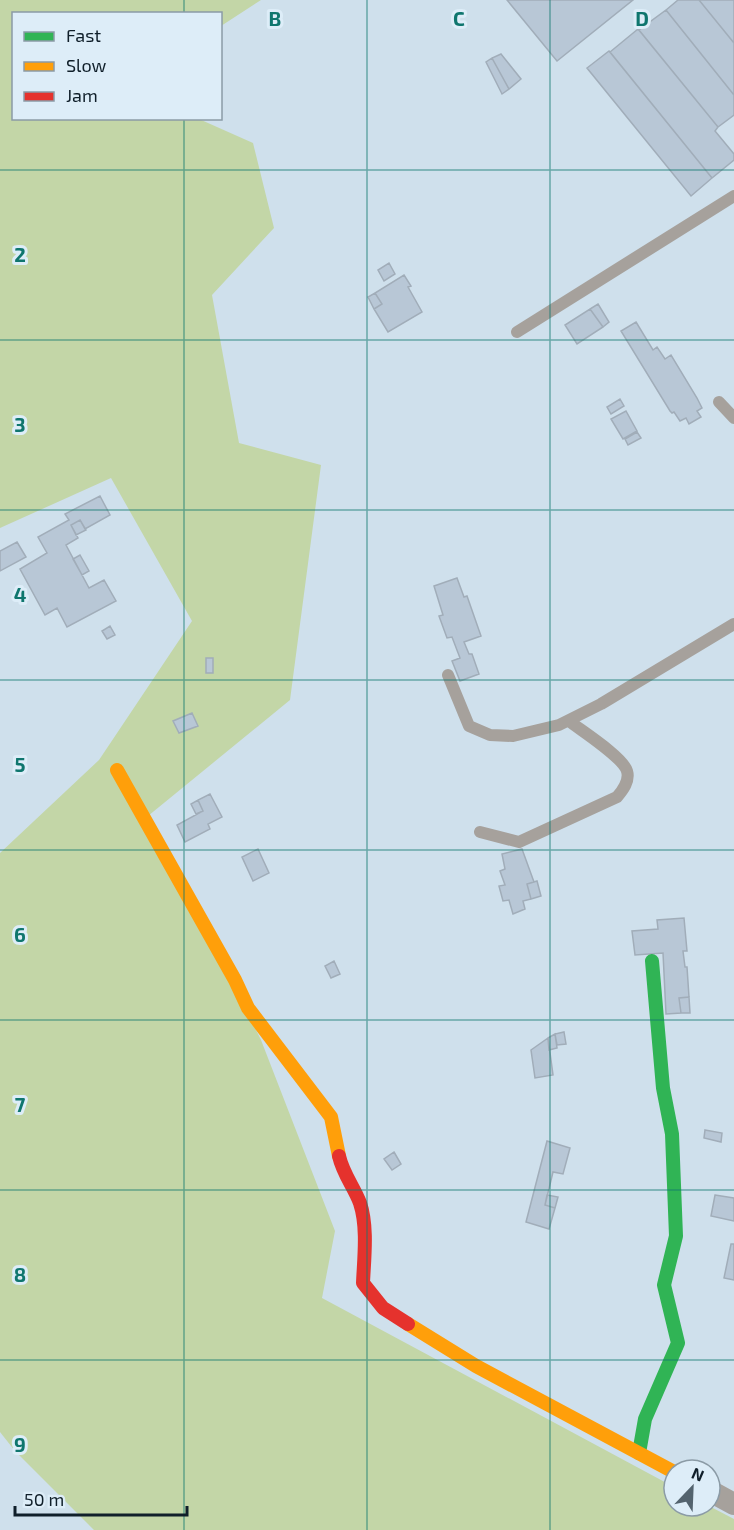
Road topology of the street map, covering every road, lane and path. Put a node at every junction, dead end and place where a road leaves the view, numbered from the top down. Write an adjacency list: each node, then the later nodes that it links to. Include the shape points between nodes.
1 (734, 196): 2 (lane)
2 (517, 332)
3 (719, 402): 4 (lane)
4 (734, 418)
5 (734, 624): 7 (lane)
6 (447, 675): 7 (lane, via 469,726 490,735 513,736)
7 (569, 721): 9 (lane, via 621,761 628,772 626,786 617,797 519,842)
8 (117, 770): 11 (street, via 248,1008 331,1117 342,1170 360,1204 365,1243 363,1282 383,1308 476,1366)
9 (480, 832)
10 (652, 961): 11 (street, via 663,1088 672,1134 676,1236 664,1285 678,1343 645,1419)
11 (639, 1453): 12 (street)
12 (662, 1465)

